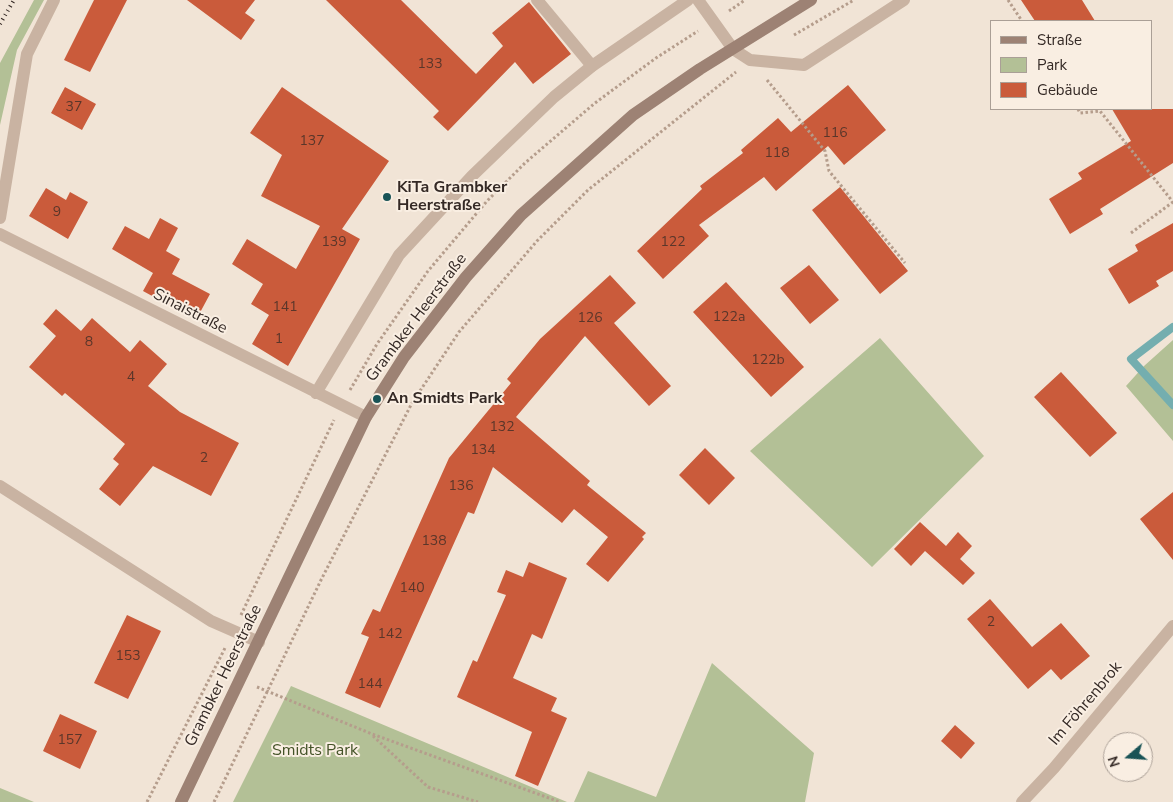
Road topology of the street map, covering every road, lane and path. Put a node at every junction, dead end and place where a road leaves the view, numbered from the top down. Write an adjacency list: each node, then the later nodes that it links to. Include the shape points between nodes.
1 (54, 0): 16 (street, via 27,54)
2 (537, 0): 13 (street)
3 (688, 0): 13 (street)
4 (698, 0): 11 (street)
5 (811, 0): 11 (main road, Grambker Heerstraße)
6 (854, 0): 10 (path)
7 (904, 0): 12 (street, via 804,65)
8 (1008, 0): 9 (path)
9 (1020, 20)
10 (785, 40)
11 (733, 49): 12 (street); 21 (main road, Grambker Heerstraße, via 633,115 521,215 466,277 404,358)
12 (750, 60): 19 (path, via 825,151 829,171); 26 (path, via 588,190 537,241 459,332 412,403 321,580)
13 (592, 66): 20 (street, via 554,97 472,176 399,255)
14 (1078, 110): 15 (path, via 1080,113 1100,111)
15 (1173, 202): 17 (path)
16 (0, 218)
17 (1131, 233)
18 (0, 234): 20 (street, Sinaistraße)
19 (904, 263)
20 (316, 392): 21 (street, Sinaistraße)
21 (366, 417): 24 (main road, Grambker Heerstraße)
22 (0, 486): 24 (street, via 211,621)
23 (1173, 626): 33 (street, Im Föhrenbrok)
24 (259, 642): 29 (main road, Grambker Heerstraße)
25 (214, 670): 28 (path)
26 (268, 692): 27 (path); 30 (path)
27 (372, 734): 31 (path, via 428,787); 32 (path)
28 (146, 802)
29 (181, 802)
30 (214, 802)
31 (478, 802)
32 (560, 802)
33 (1022, 802)

